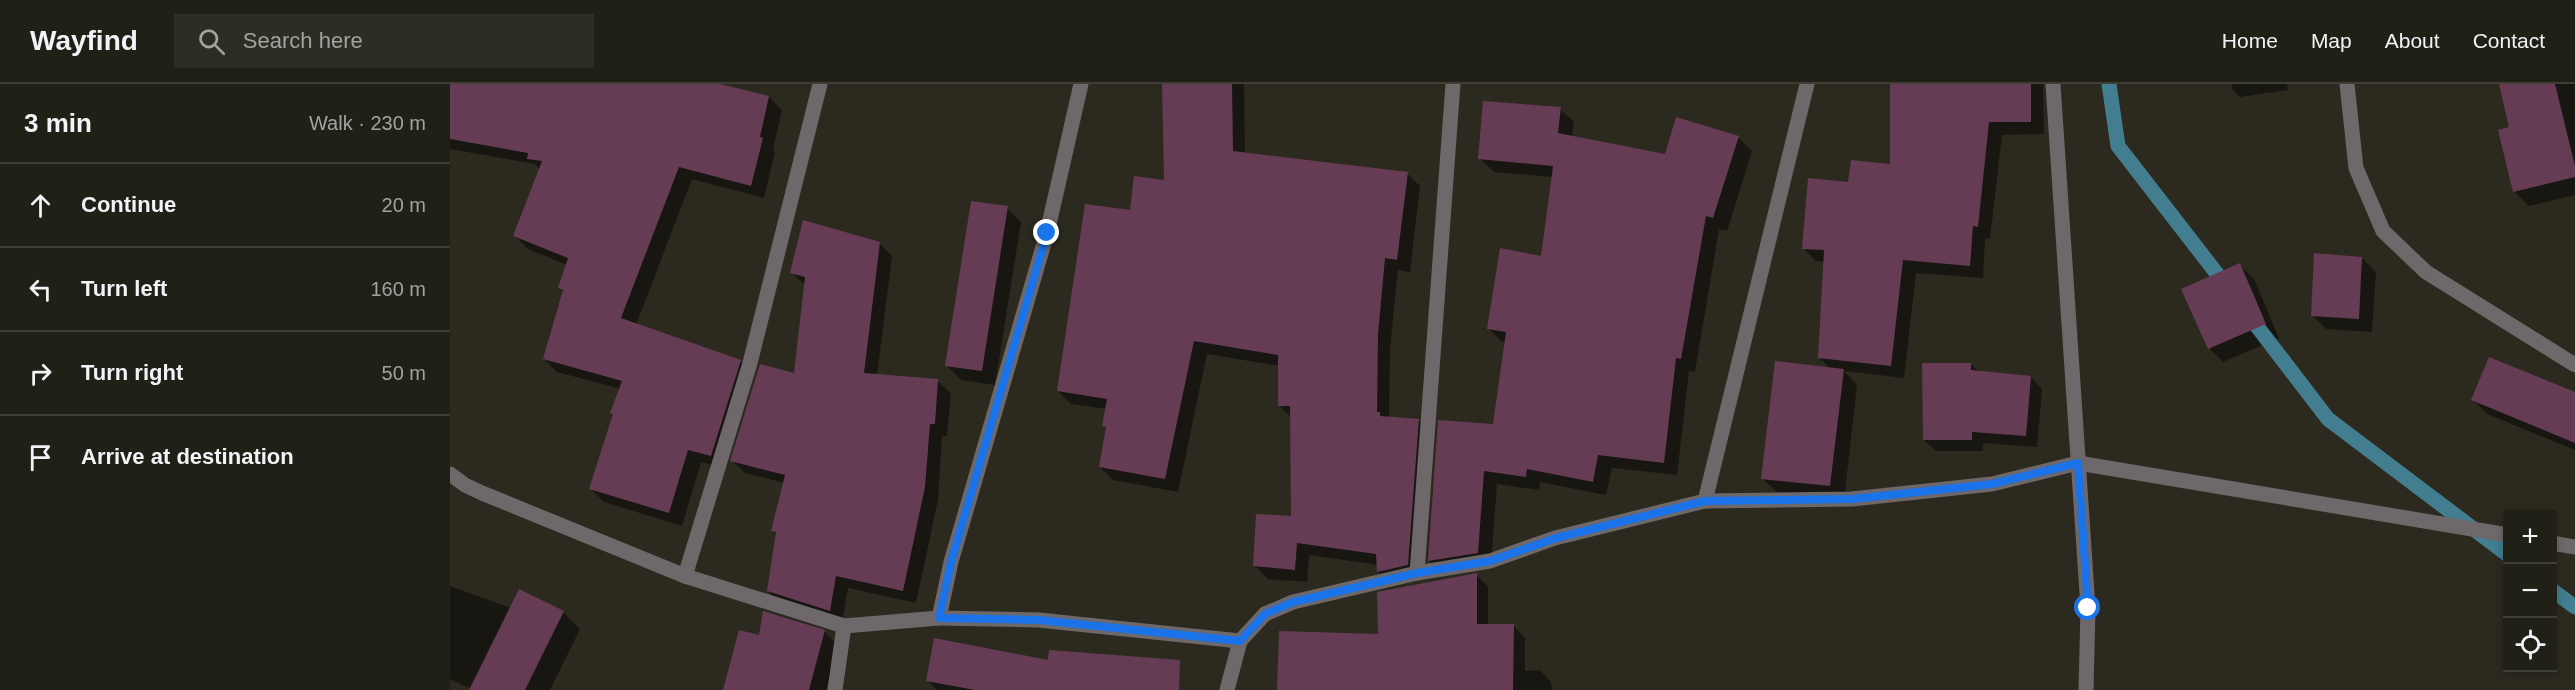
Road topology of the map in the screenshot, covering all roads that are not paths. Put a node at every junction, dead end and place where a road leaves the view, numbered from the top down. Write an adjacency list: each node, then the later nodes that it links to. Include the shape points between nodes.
1 (820, 84): 15 (street, via 750,363)
2 (1082, 84): 16 (street, via 1047,233 951,562)
3 (1453, 84): 14 (street)
4 (1807, 84): 10 (street)
5 (2053, 84): 8 (street)
6 (2347, 84): 7 (street, via 2356,168 2383,231 2426,272)
7 (2575, 365)
8 (2078, 463): 10 (street, via 1992,484 1852,499); 11 (street); 21 (street, via 2088,608)
9 (450, 474): 15 (street, via 482,493)
10 (1705, 501): 14 (street, via 1556,538 1490,561)
11 (2503, 534)
12 (2557, 544): 13 (street)
13 (2575, 546)
14 (1417, 573): 18 (street, via 1293,602 1265,614)
15 (685, 576): 17 (street)
16 (939, 618): 17 (street); 18 (street, via 1039,620)
17 (844, 626): 19 (street)
18 (1240, 641): 20 (street)
19 (835, 690)
20 (1227, 690)
21 (2086, 690)

